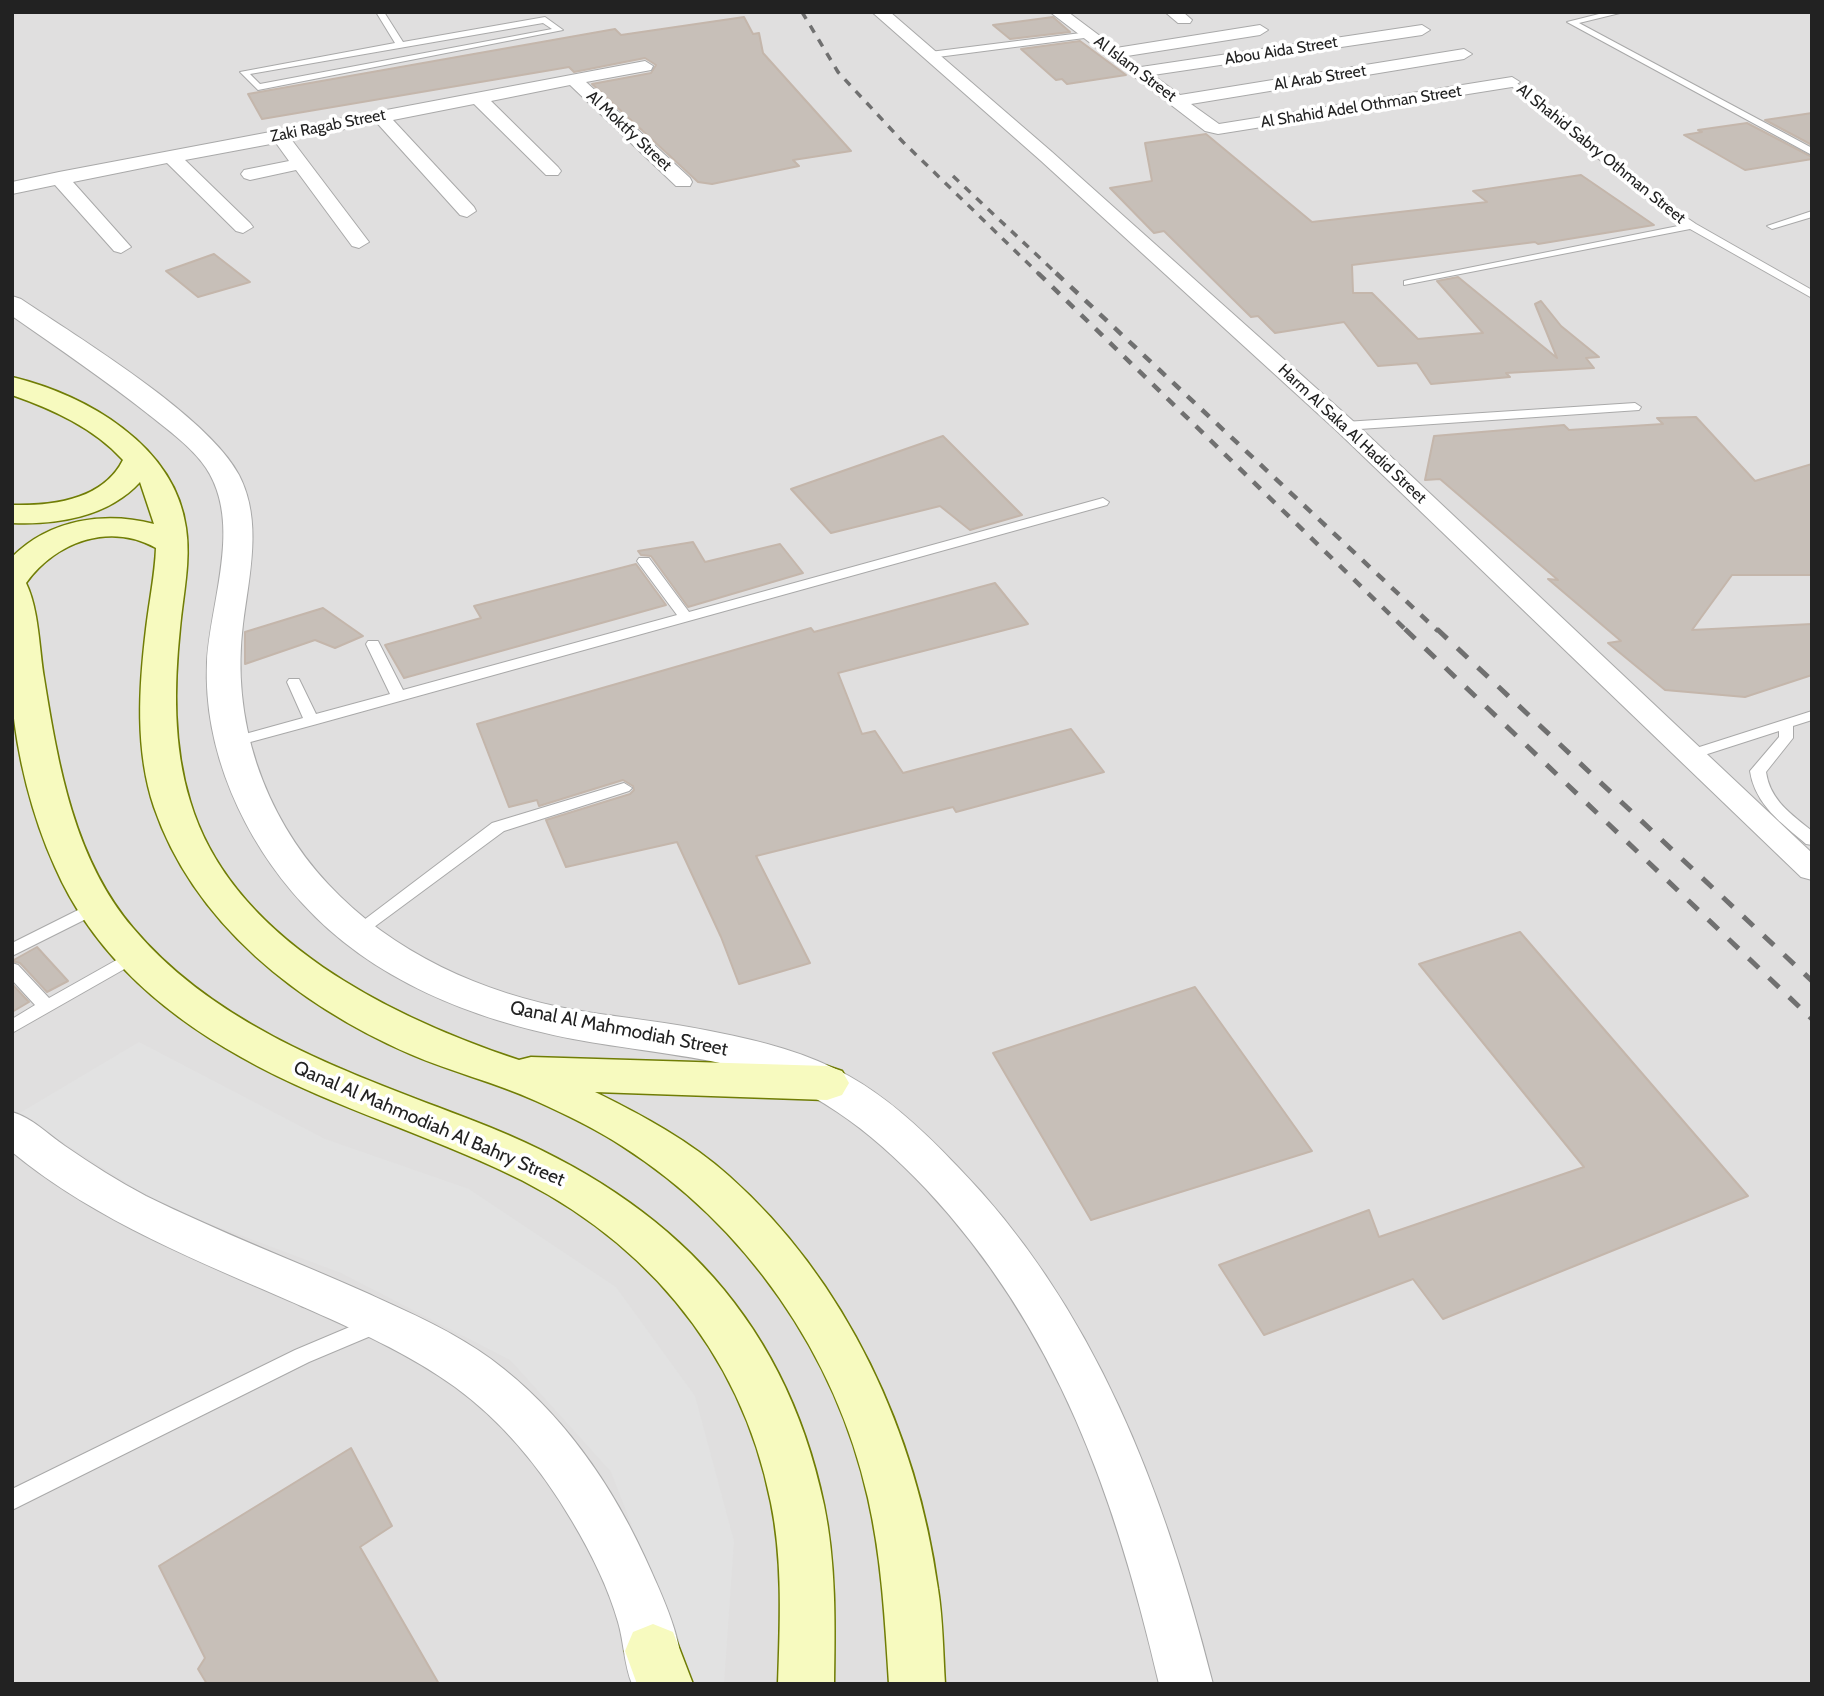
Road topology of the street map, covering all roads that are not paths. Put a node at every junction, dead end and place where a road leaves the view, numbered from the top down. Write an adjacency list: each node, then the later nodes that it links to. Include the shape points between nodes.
1 (380, 12): 9 (lane)
2 (880, 12): 11 (street, Harm Al Saka Al Hadid Street)
3 (1058, 12): 7 (street, Al Islam Street)
4 (1620, 12): 22 (lane, via 1571,22)
5 (1260, 30): 10 (street)
6 (1308, 30): 8 (street, Al Shahid Sabry Othman Street, via 1401,18)
7 (1089, 35): 10 (street, Al Islam Street); 11 (lane)
8 (1432, 36): 12 (street, Al Shahid Sabry Othman Street); 14 (street, Abou Aida Street)
9 (400, 44): 9 (lane, via 244,72 258,87 559,30 545,20)
10 (1113, 52): 14 (street, Al Islam Street)
11 (930, 55): 42 (street, Harm Al Saka Al Hadid Street)
12 (1476, 61): 16 (street, Al Shahid Sabry Othman Street); 18 (street, Al Arab Street)
13 (645, 66): 15 (street, Zaki Ragab Street)
14 (1140, 72): 18 (street, Al Islam Street)
15 (574, 80): 17 (street, Zaki Ragab Street); 28 (street, Al Moktfy Street)
16 (1512, 82): 20 (street, Al Shahid Adel Othman Street, via 1227,129); 32 (lane, Al Shahid Sabry Othman Street)
17 (478, 98): 19 (street, Zaki Ragab Street); 25 (street)
18 (1177, 101): 20 (street, Al Islam Street)
19 (380, 116): 21 (street, Zaki Ragab Street); 30 (street)
20 (1211, 127)
21 (279, 135): 23 (street, Zaki Ragab Street); 24 (street)
22 (1812, 152)
23 (171, 157): 27 (street, Zaki Ragab Street); 34 (street)
24 (300, 164): 26 (street); 35 (street)
25 (552, 171)
26 (250, 174)
27 (59, 178): 29 (street, Zaki Ragab Street); 36 (street)
28 (683, 182)
29 (12, 188)
30 (467, 211)
31 (1812, 214): 33 (lane)
32 (1692, 226): 37 (lane); 38 (lane, Al Shahid Sabry Othman Street)
33 (1772, 226)
34 (243, 228)
35 (359, 242)
36 (121, 247)
37 (1408, 283)
38 (1812, 295)
39 (12, 304): 57 (street, Qanal Al Mahmodiah Street, via 164,414 211,455 231,488 236,560 223,668)
40 (12, 385): 43 (main road, via 78,413)
41 (1635, 407): 42 (lane)
42 (1345, 426): 58 (street, Harm Al Saka Al Hadid Street)
43 (138, 459): 45 (main road, via 127,479 99,498 59,511); 46 (main road, via 168,512)
44 (1103, 502): 50 (lane)
45 (12, 514)
46 (171, 543): 48 (main road, via 141,528 95,528 31,554); 69 (main road, via 158,682 158,736 167,793 198,861 249,927 305,976 396,1029)
47 (645, 561): 50 (lane)
48 (12, 579)
49 (12, 587): 62 (main road, Qanal Al Mahmodiah Al Bahry Street, via 46,795 57,831)
50 (684, 615): 53 (lane)
51 (373, 644): 53 (lane)
52 (294, 682): 55 (lane)
53 (399, 697): 55 (lane)
54 (1812, 715): 56 (lane)
55 (313, 721): 57 (lane)
56 (1786, 724): 58 (lane); 60 (lane, via 1786,738 1758,771 1759,785 1767,799)
57 (232, 742): 63 (street, Qanal Al Mahmodiah Street, via 247,789 271,836 318,897)
58 (1692, 754): 61 (street, Harm Al Saka Al Hadid Street)
59 (624, 788): 63 (lane, via 498,827)
60 (1812, 840)
61 (1812, 870)
62 (96, 907): 64 (lane); 65 (main road, Qanal Al Mahmodiah Al Bahry Street)
63 (356, 932): 70 (street, Qanal Al Mahmodiah Street, via 406,967 509,1010 727,1049 778,1062)
64 (12, 950)
65 (136, 956): 67 (lane); 75 (main road, Qanal Al Mahmodiah Al Bahry Street, via 170,988 253,1046 313,1076 568,1183 662,1252 702,1295 749,1367 785,1451 805,1561)
66 (12, 969): 67 (lane)
67 (47, 1007): 68 (lane)
68 (12, 1027)
69 (505, 1072): 70 (main road); 76 (main road, via 601,1112 688,1168 765,1240 820,1314 864,1401 897,1501 914,1606)
70 (827, 1083): 77 (street, Qanal Al Mahmodiah Street, via 863,1106 937,1172 1004,1249 1040,1303 1081,1375 1117,1455 1149,1542)
71 (12, 1128): 72 (street, via 43,1156 111,1199)
72 (383, 1321): 73 (lane, via 302,1356); 74 (street, via 473,1374 514,1407 550,1446 583,1491 610,1540)
73 (12, 1500)
74 (658, 1673)
75 (806, 1684)
76 (916, 1684)
77 (1186, 1684)

